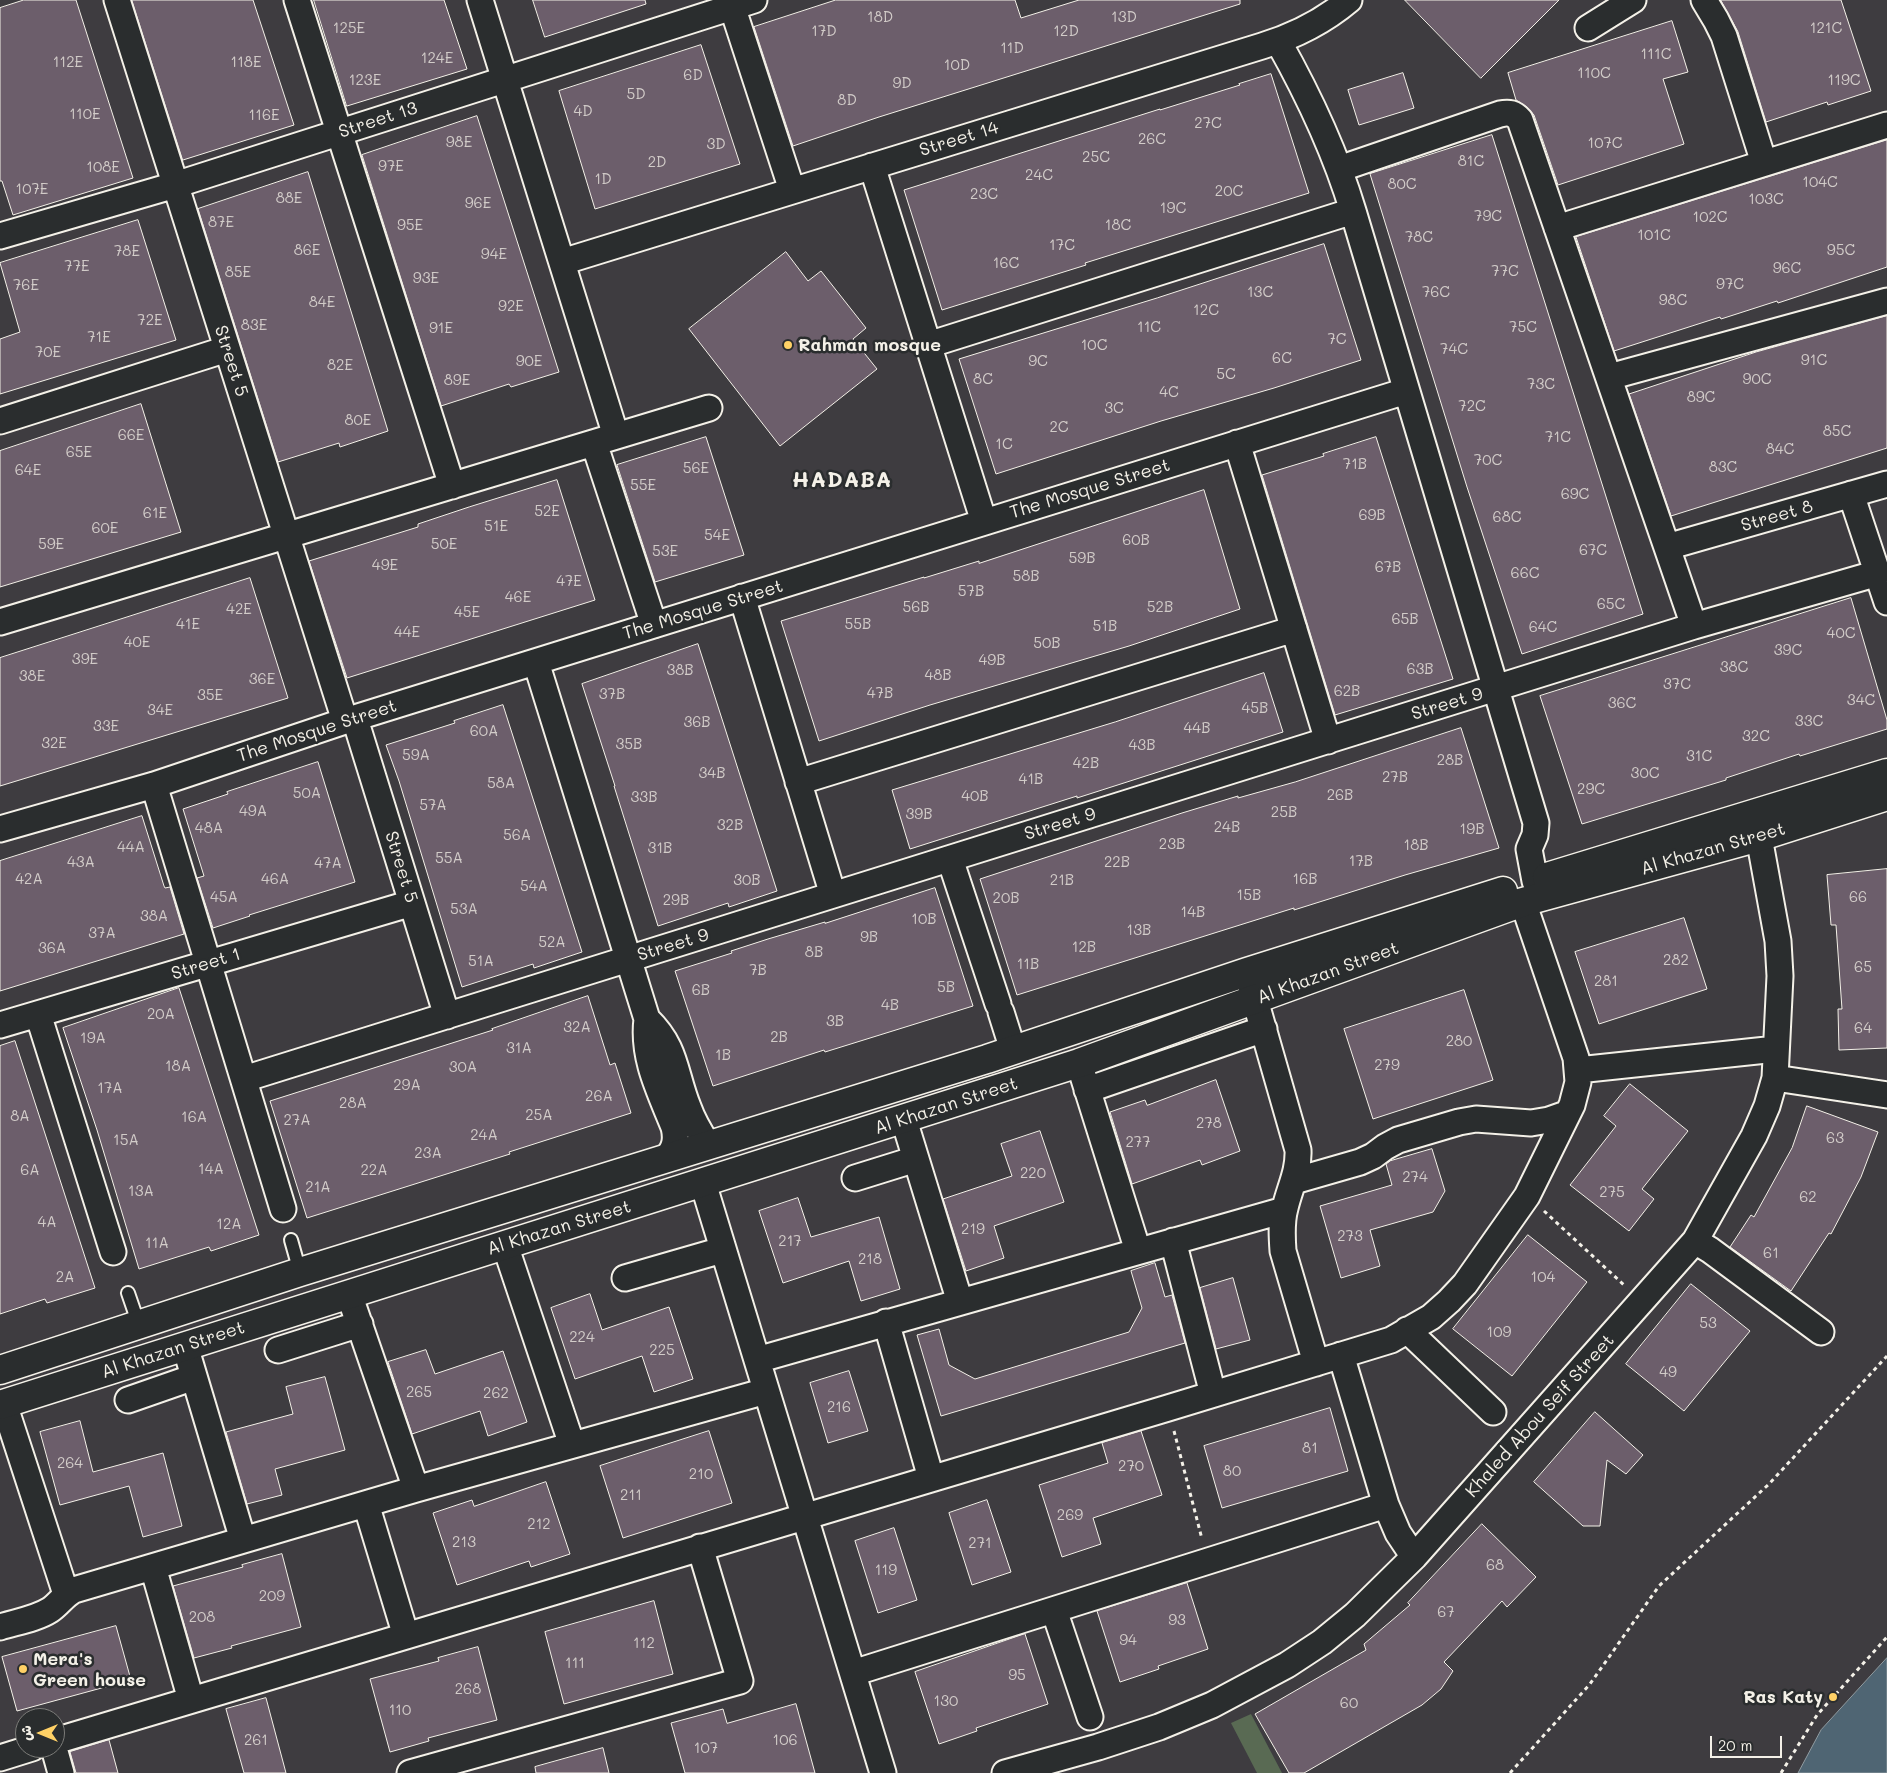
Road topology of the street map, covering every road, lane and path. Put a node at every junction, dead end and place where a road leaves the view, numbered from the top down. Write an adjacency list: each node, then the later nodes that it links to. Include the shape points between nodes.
1 (117, 0): 16 (street, Street 5)
2 (297, 0): 12 (street)
3 (480, 0): 10 (street)
4 (1349, 0): 9 (street, Street 14, via 1312,27)
5 (1633, 0): 8 (street)
6 (1704, 0): 13 (street, via 1724,36)
7 (739, 2): 10 (street, Street 13); 17 (street)
8 (1588, 28)
9 (1278, 41): 14 (street, Street 14); 15 (street, via 1319,120)
10 (505, 80): 12 (street, Street 13); 21 (street)
11 (1887, 124): 13 (street)
12 (339, 133): 16 (street, Street 13); 32 (street)
13 (1764, 163): 19 (street)
14 (872, 166): 17 (street, Street 14); 23 (street)
15 (1339, 169): 18 (street); 19 (street, via 1500,114 1513,114 1520,120)
16 (176, 185): 20 (street, Street 13); 24 (street, Street 5)
17 (792, 190): 21 (street, Street 14)
18 (1353, 211): 23 (street); 26 (street)
19 (1557, 228): 25 (street)
20 (0, 236)
21 (562, 262): 29 (street)
22 (1887, 301): 25 (street)
23 (928, 345): 34 (street)
24 (227, 349): 28 (street); 35 (street, Street 5)
25 (1608, 377): 36 (street)
26 (1406, 391): 30 (street, The Mosque Street); 45 (street)
27 (709, 408): 29 (street)
28 (0, 421)
29 (605, 439): 32 (street); 41 (street)
30 (1237, 443): 34 (street, The Mosque Street); 43 (street)
31 (1887, 484): 33 (street, Street 8)
32 (452, 486): 35 (street)
33 (1851, 494): 36 (street, Street 8); 37 (street)
34 (984, 522): 38 (street, The Mosque Street)
35 (286, 536): 40 (street); 46 (street, Street 5)
36 (1667, 547): 42 (street)
37 (1878, 573): 39 (street); 42 (street, Street 9)
38 (742, 597): 41 (street, The Mosque Street); 49 (street)
39 (1887, 602)
40 (0, 622)
41 (654, 625): 44 (street, The Mosque Street)
42 (1694, 626): 45 (street, Street 9)
43 (1294, 629): 47 (street); 49 (street)
44 (536, 662): 46 (street, The Mosque Street); 58 (street)
45 (1495, 689): 47 (street, Street 9); 55 (street, via 1536,823 1529,849)
46 (350, 720): 50 (street, The Mosque Street); 57 (street, Street 5)
47 (1328, 741): 54 (street, Street 9)
48 (1887, 773): 55 (main road, Al Khazan Street)
49 (798, 782): 56 (street)
50 (154, 785): 52 (street, The Mosque Street); 59 (street)
51 (1887, 796): 53 (main road, Al Khazan Street)
52 (0, 829)
53 (1759, 837): 55 (main road, Al Khazan Street); 67 (street, Khaled Abou Seif Street, via 1778,941 1780,976)
54 (950, 859): 56 (street, Street 9); 68 (street)
55 (1529, 892): 60 (main road, Al Khazan Street); 61 (main road, Al Khazan Street); 70 (street)
56 (833, 895): 58 (street, Street 9)
57 (412, 903): 59 (street, Street 1); 63 (street, Street 5)
58 (628, 959): 63 (street, Street 9); 64 (street)
59 (208, 963): 62 (street, Street 1); 72 (street)
60 (1247, 972): 61 (street); 68 (main road, Al Khazan Street)
61 (1255, 999): 66 (street); 69 (main road, Al Khazan Street)
62 (38, 1014): 65 (street, Street 1); 92 (street)
63 (446, 1016): 72 (street, Street 9)
64 (647, 1019): 77 (street, via 670,1048 687,1106); 78 (street, via 645,1038 649,1063 675,1132 675,1145)
65 (0, 1026)
66 (1264, 1029): 73 (street); 81 (street, via 1298,1150)
67 (1776, 1048): 70 (street); 71 (street, Khaled Abou Seif Street)
68 (1013, 1050): 77 (main road, Al Khazan Street)
69 (1079, 1063): 73 (street); 76 (main road, Al Khazan Street)
70 (1578, 1070): 75 (street, via 1576,1094)
71 (1775, 1078): 74 (street); 88 (street, Khaled Abou Seif Street, via 1754,1136)
72 (244, 1079): 84 (street)
73 (1087, 1090): 91 (street)
74 (1887, 1095)
75 (1566, 1114): 81 (street, via 1531,1123 1459,1122 1398,1140 1360,1162); 83 (street)
76 (904, 1120): 79 (street); 82 (main road, Al Khazan Street)
77 (708, 1146): 78 (main road, Al Khazan Street)
78 (667, 1158): 93 (main road, Al Khazan Street)
79 (916, 1159): 80 (street); 97 (street)
80 (855, 1178)
81 (1294, 1181): 85 (street)
82 (703, 1183): 89 (main road, Al Khazan Street); 90 (street)
83 (1527, 1196): 98 (path); 102 (street, via 1465,1284 1431,1316)
84 (282, 1208)
85 (1284, 1210): 87 (street); 109 (street, via 1283,1251)
86 (290, 1240): 93 (lane)
87 (1173, 1241): 91 (street); 113 (street)
88 (1695, 1241): 98 (street, Khaled Abou Seif Street); 103 (street)
89 (505, 1245): 96 (main road, Al Khazan Street); 118 (street)
90 (722, 1250): 94 (street); 108 (street)
91 (1138, 1251): 97 (street)
92 (113, 1252)
93 (300, 1272): 101 (main road, Al Khazan Street)
94 (625, 1278)
95 (128, 1293): 101 (lane)
96 (350, 1294): 100 (street); 104 (main road, Al Khazan Street)
97 (960, 1302): 99 (street)
98 (1642, 1302): 126 (street, Khaled Abou Seif Street)
99 (886, 1322): 108 (street); 119 (street)
100 (360, 1324): 105 (street); 120 (street)
101 (139, 1325): 110 (main road, Al Khazan Street)
102 (1407, 1330): 106 (street, via 1391,1340); 117 (street)
103 (1822, 1332)
104 (185, 1346): 111 (street); 115 (main road, Al Khazan Street)
105 (278, 1350)
106 (1341, 1355): 109 (street); 122 (street)
107 (1887, 1356): 145 (path, via 1768,1484 1659,1586 1590,1684)
108 (757, 1360): 112 (street)
109 (1316, 1363): 113 (street)
110 (0, 1370)
111 (194, 1377): 114 (street); 124 (street)
112 (766, 1391): 118 (street); 123 (street)
113 (1213, 1394): 116 (street)
114 (128, 1400)
115 (2, 1404): 129 (street)
116 (1168, 1408): 119 (street); 127 (path)
117 (1493, 1412)
118 (572, 1445): 120 (street)
119 (931, 1478): 123 (street)
120 (416, 1489): 121 (street)
121 (366, 1504): 124 (street); 132 (street)
122 (1386, 1505): 126 (street); 127 (street)
123 (805, 1517): 125 (street); 134 (street)
124 (243, 1540): 128 (street)
125 (700, 1548): 132 (street); 142 (street, via 740,1682)
126 (1414, 1557): 144 (street, Khaled Abou Seif Street, via 1355,1615 1322,1642 1251,1686 1159,1727)
127 (1208, 1561): 130 (street)
128 (153, 1567): 129 (street); 135 (street)
129 (66, 1594): 131 (street, via 46,1612)
130 (1054, 1610): 134 (street); 136 (street)
131 (0, 1627)
132 (406, 1636): 135 (street)
133 (1887, 1636): 146 (path, via 1818,1715)
134 (853, 1673): 143 (street)
135 (191, 1700): 137 (street)
136 (1090, 1718)
137 (65, 1738)
138 (15, 1753): 139 (street)
139 (0, 1758)
140 (57, 1758): 141 (street)
141 (61, 1773)
142 (410, 1773)
143 (883, 1773)
144 (1005, 1773)
145 (1510, 1773)
146 (1781, 1773)

